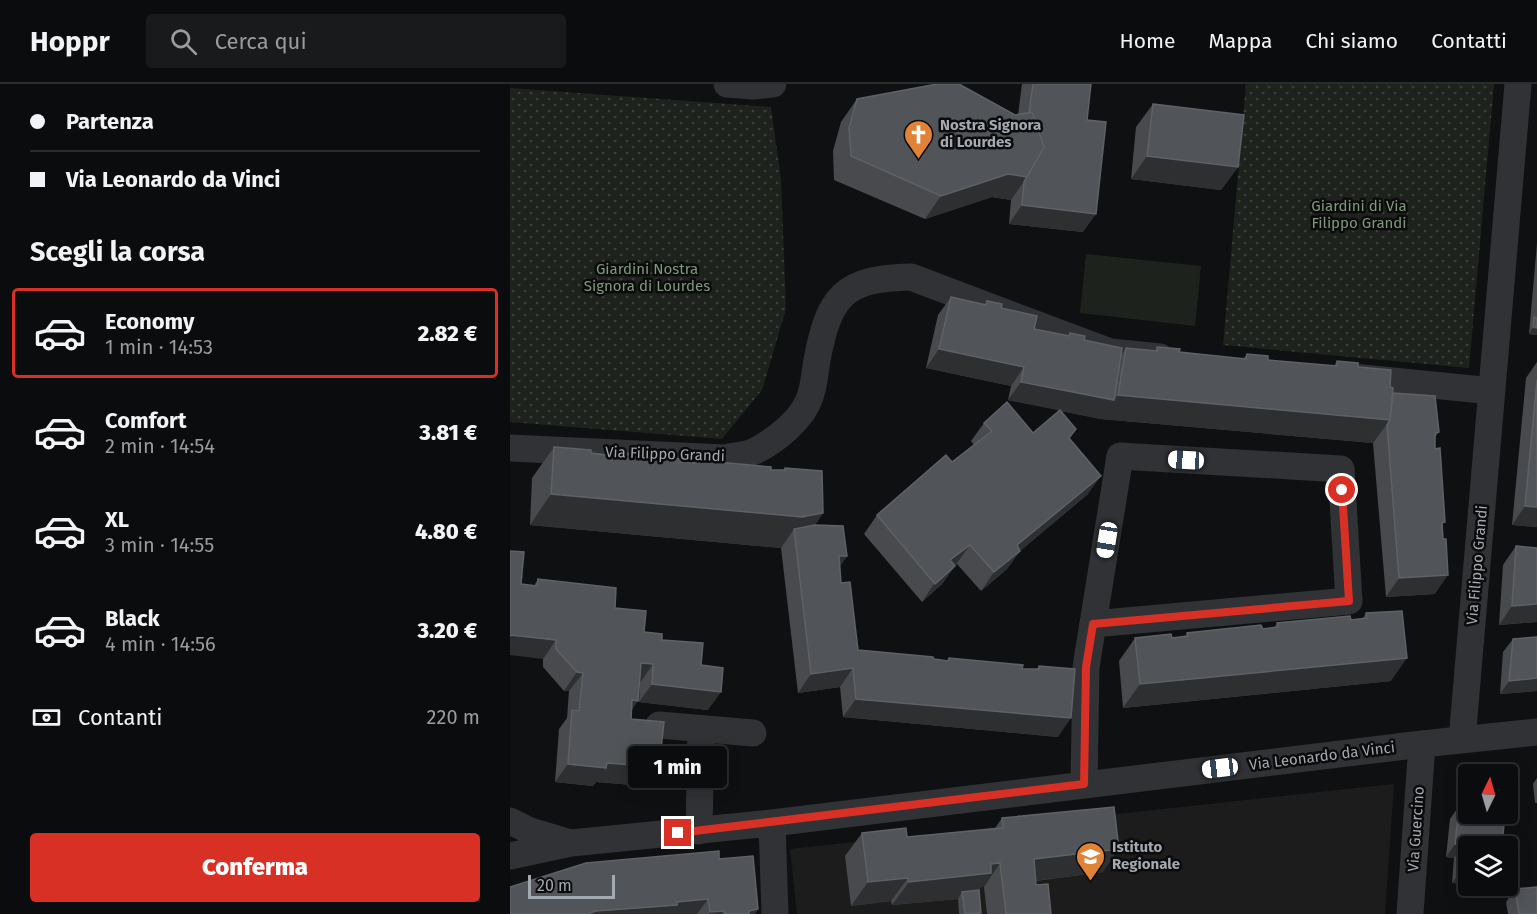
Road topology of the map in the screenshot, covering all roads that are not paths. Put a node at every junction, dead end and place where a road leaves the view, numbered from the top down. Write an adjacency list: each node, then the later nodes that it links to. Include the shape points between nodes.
1 (728, 84): 2 (street)
2 (773, 84)
3 (1518, 84): 6 (street, Via Filippo Grandi)
4 (1189, 360): 7 (street, Via Filippo Grandi, via 1110,352 911,277 880,278 854,286 833,306 824,327 810,398 798,420 754,452 724,458)
5 (1324, 374): 6 (street)
6 (1492, 391): 13 (street, Via Filippo Grandi)
7 (510, 448)
8 (1093, 624): 8 (street, via 1120,456 1341,468 1349,601); 15 (street, via 1086,667)
9 (659, 725): 10 (street)
10 (700, 729): 12 (street); 18 (street)
11 (1537, 732): 13 (street, Via Leonardo da Vinci)
12 (753, 733)
13 (1462, 740): 14 (street, Via Leonardo da Vinci)
14 (1422, 744): 15 (street, Via Leonardo da Vinci); 22 (street, Via Guercino)
15 (1084, 784): 17 (street, Via Leonardo da Vinci)
16 (510, 821): 19 (street, Via Leonardo da Vinci)
17 (772, 823): 18 (street, Via Leonardo da Vinci); 21 (street)
18 (699, 831): 19 (street, Via Leonardo da Vinci)
19 (571, 843): 20 (street, Via Leonardo da Vinci)
20 (510, 856)
21 (775, 914)
22 (1410, 914)

